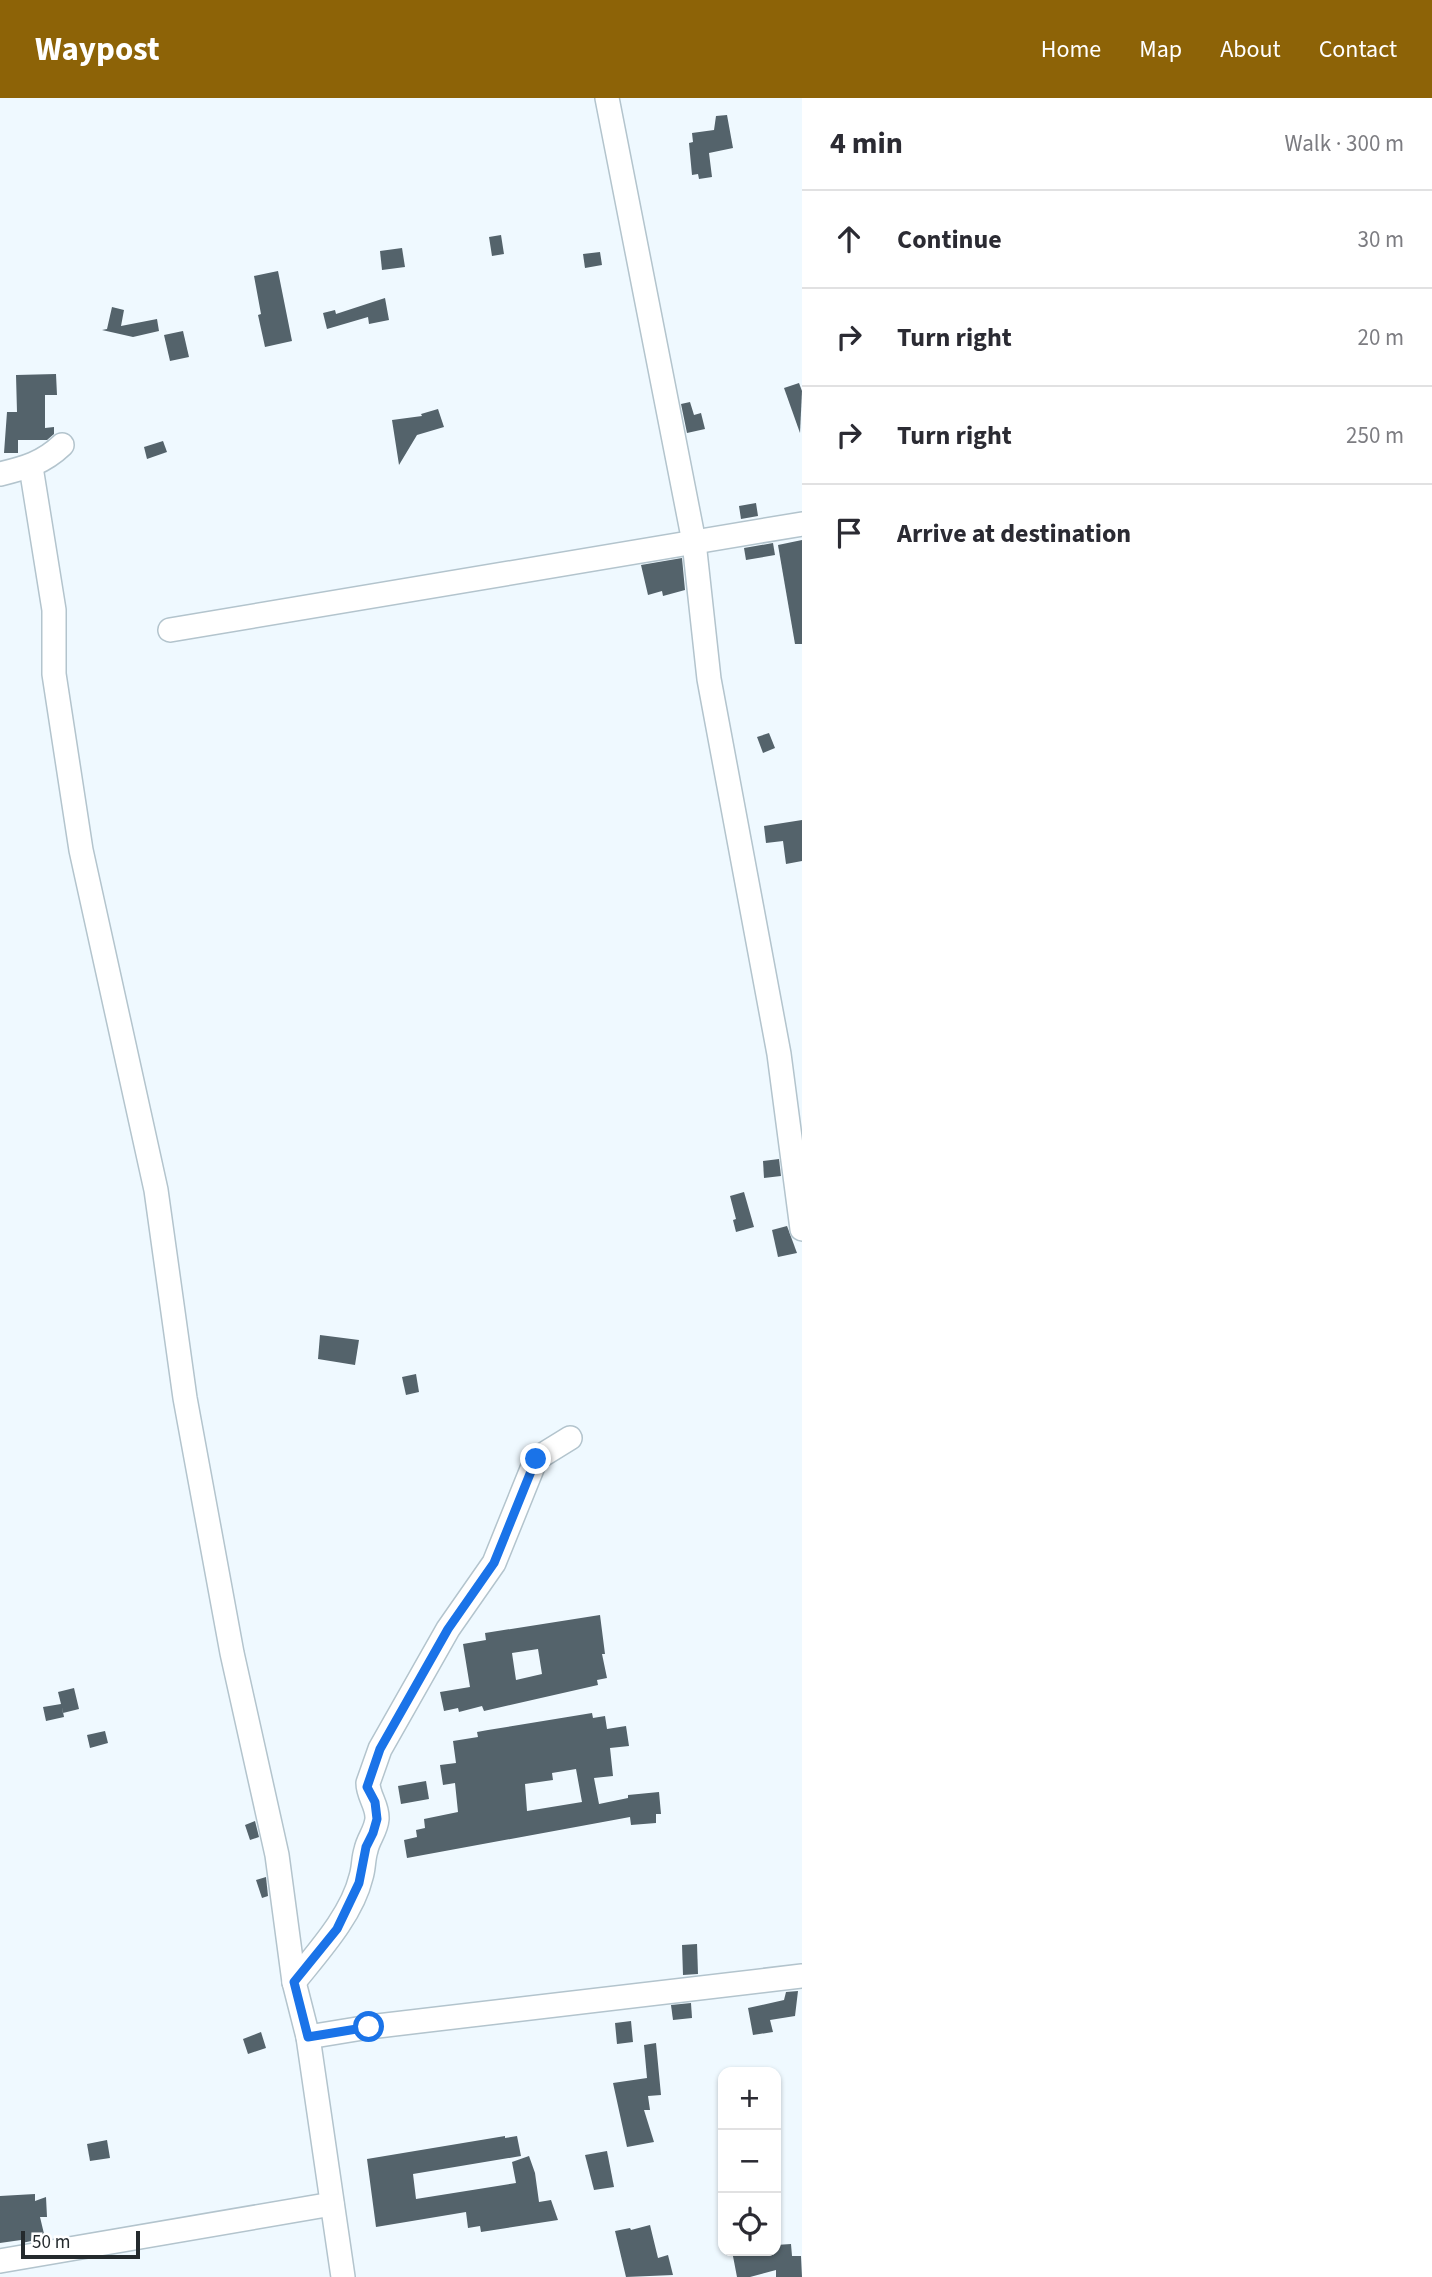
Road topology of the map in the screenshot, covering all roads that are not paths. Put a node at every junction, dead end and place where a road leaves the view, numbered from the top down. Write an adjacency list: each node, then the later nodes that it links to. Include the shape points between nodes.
1 (607, 98): 6 (street)
2 (62, 445): 3 (street)
3 (31, 467): 4 (street); 11 (street, via 54,610 54,674 82,850 156,1189 185,1398 232,1653 277,1855)
4 (0, 474)
5 (802, 524): 6 (street)
6 (694, 542): 7 (street); 8 (street, via 709,680 779,1055)
7 (170, 630)
8 (802, 1229)
9 (570, 1437): 11 (street, via 536,1459 494,1563 448,1629 380,1749 367,1787 377,1819 359,1883 337,1929)
10 (802, 1976): 12 (street)
11 (294, 1982): 12 (street)
12 (308, 2037): 13 (street)
13 (332, 2204): 14 (street); 15 (street)
14 (0, 2261)
15 (343, 2277)

